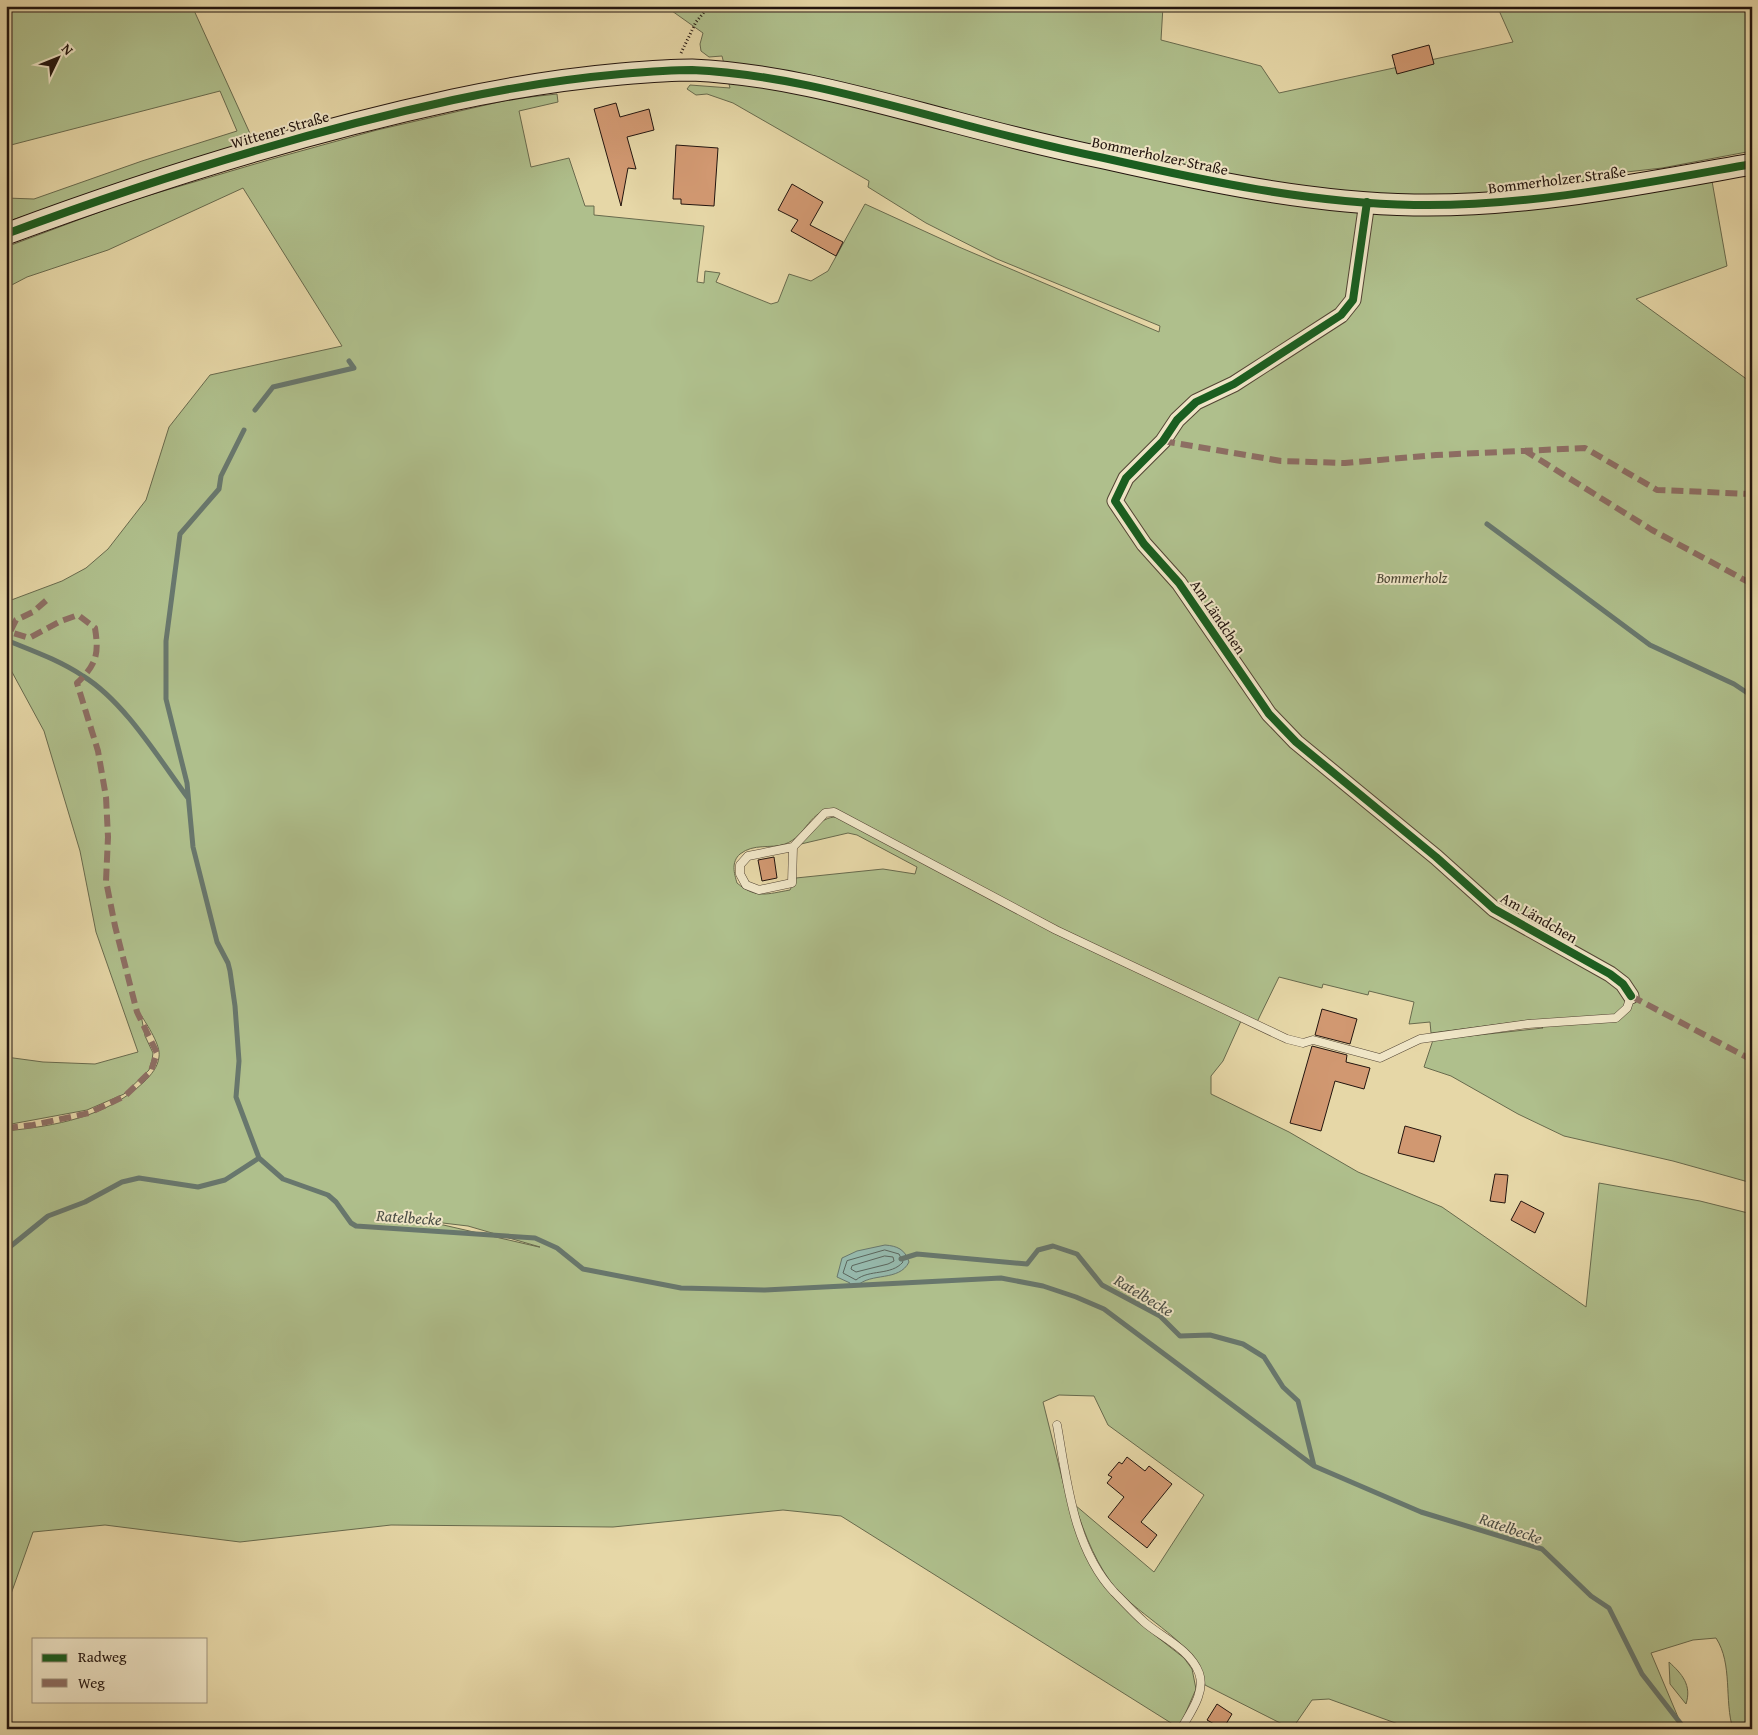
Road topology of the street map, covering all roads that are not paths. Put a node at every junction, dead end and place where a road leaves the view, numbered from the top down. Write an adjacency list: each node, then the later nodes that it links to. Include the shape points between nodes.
1 (568, 79): 3 (main road, Bommerholzer Straße, via 675,70 737,74 868,98 1044,145 1177,174 1243,187); 4 (main road, Wittener Straße, via 477,95 331,130 176,176)
2 (1752, 164): 3 (main road, Bommerholzer Straße, via 1506,202 1410,205)
3 (1367, 202): 6 (street, Am Ländchen, via 1353,300 1340,315 1268,363 1196,402 1126,478 1115,501 1144,544 1179,583 1269,714 1296,742 1494,909 1610,974)
4 (6, 234)
5 (792, 847): 5 (lane, via 748,856 740,864 740,874 746,885 759,890 792,883); 6 (lane, Am Ländchen, via 825,813 834,812 1056,930 1287,1039 1303,1043 1313,1040 1380,1058 1420,1039 1528,1024 1616,1018 1627,1008)
6 (1631, 996)
7 (1056, 1425): 8 (lane, via 1071,1503 1098,1570 1112,1590 1144,1622 1187,1656 1199,1674 1198,1699)
8 (1181, 1729)

